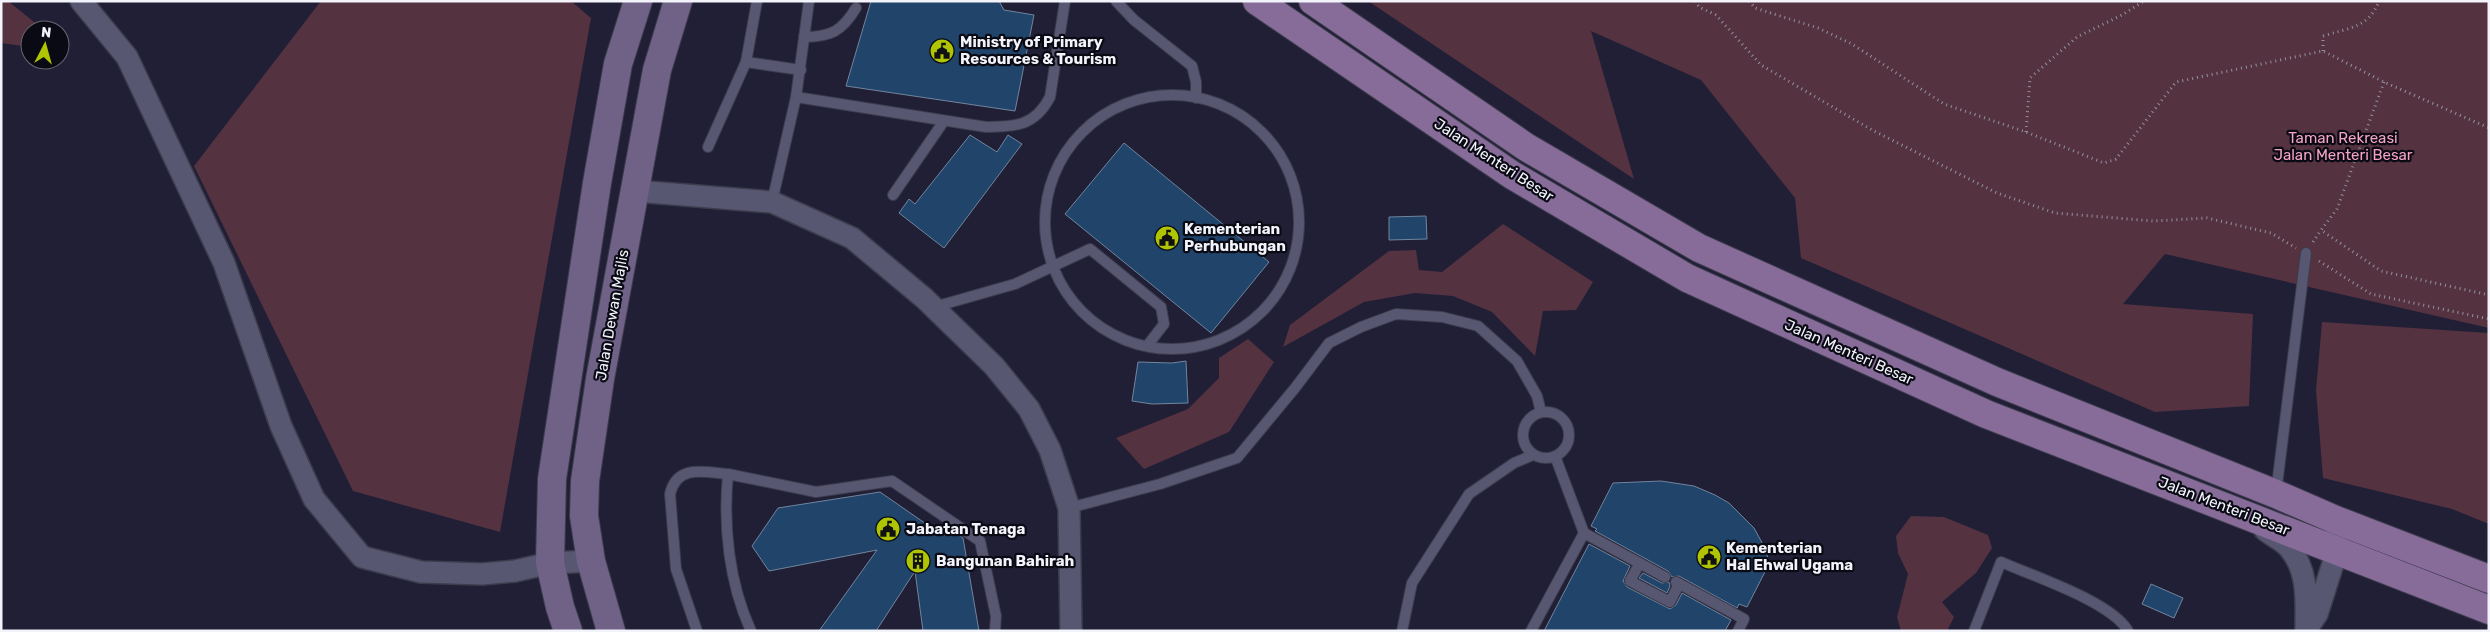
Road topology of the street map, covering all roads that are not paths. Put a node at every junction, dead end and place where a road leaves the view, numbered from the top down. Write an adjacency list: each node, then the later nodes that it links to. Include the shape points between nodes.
1 (81, 1): 38 (street, via 127,57 220,254 281,426 314,498 362,557 421,572 482,574 516,572)
2 (638, 1): 31 (street, via 618,64 597,183 552,479)
3 (678, 1): 18 (street, Jalan Dewan Majlis, via 657,70)
4 (757, 1): 12 (lane)
5 (809, 1): 11 (lane)
6 (1065, 1): 16 (lane, via 1050,97 1043,109 1016,127)
7 (1116, 1): 15 (lane, via 1134,20 1192,66)
8 (1257, 1): 32 (main road, Jalan Menteri Besar, via 1512,175 1687,278 1986,414)
9 (1313, 1): 29 (main road, Jalan Menteri Besar, via 1526,146 1700,248 1997,382)
10 (856, 8): 11 (lane, via 848,20 826,37)
11 (804, 37): 13 (lane)
12 (746, 62): 13 (lane); 17 (lane)
13 (801, 70): 14 (lane)
14 (796, 97): 16 (lane); 20 (lane)
15 (1196, 98): 22 (lane, via 1171,95 1136,100 1105,115 1078,136 1058,165 1047,198 1045,232); 24 (lane, via 1238,113 1265,135 1285,163 1297,195 1300,230 1294,264 1278,295 1254,320 1225,338 1191,348)
16 (944, 121): 19 (lane)
17 (708, 147)
18 (634, 191): 20 (street); 33 (street, Jalan Dewan Majlis, via 584,481)
19 (893, 195)
20 (772, 202): 23 (street, via 852,238)
21 (2306, 253): 29 (lane)
22 (1052, 266): 23 (lane, via 1015,284); 24 (lane, via 1069,297 1093,322 1123,340); 24 (lane, via 1090,249 1160,307 1164,324)
23 (934, 307): 30 (street, via 994,366 1029,409 1050,450)
24 (1147, 346)
25 (1541, 412): 26 (lane, via 1526,422 1522,431 1526,448); 27 (lane, via 1558,415 1568,428 1568,444); 30 (lane, via 1537,396 1517,361 1478,326 1442,317 1396,314 1329,343 1237,458 1160,484)
26 (1533, 455): 27 (lane); 49 (lane, via 1514,463 1469,494 1412,583)
27 (1555, 456): 35 (lane)
28 (728, 474): 45 (lane, via 689,472 678,476 672,483 670,494 676,569); 46 (lane, via 726,496 730,558); 47 (lane, via 816,492 892,481 980,540 996,616)
29 (2276, 494): 34 (main road, Jalan Menteri Besar)
30 (1069, 508): 48 (street)
31 (550, 512): 33 (street); 38 (street)
32 (2241, 513): 36 (main road, Jalan Menteri Besar); 54 (street, via 2289,547 2301,566 2306,588)
33 (584, 516): 37 (street, Jalan Dewan Majlis)
34 (2336, 520): 36 (street); 41 (main road, Jalan Menteri Besar)
35 (1584, 533): 39 (lane); 50 (lane)
36 (2337, 551): 42 (main road, Jalan Menteri Besar); 54 (street, via 2317,614)
37 (591, 561): 38 (street); 44 (street, Jalan Dewan Majlis)
38 (550, 563): 43 (street)
39 (1640, 563): 40 (lane); 51 (lane, via 1630,581 1670,602 1677,583 1744,619)
40 (1665, 577)
41 (2489, 579)
42 (2489, 610)
43 (568, 631)
44 (611, 631)
45 (697, 631)
46 (751, 631)
47 (995, 631)
48 (1071, 631)
49 (1402, 631)
50 (1531, 631)
51 (1738, 631)
52 (1974, 631): 53 (lane, via 2002,562 2097,604 2124,624)
53 (2128, 631)
54 (2306, 631)

